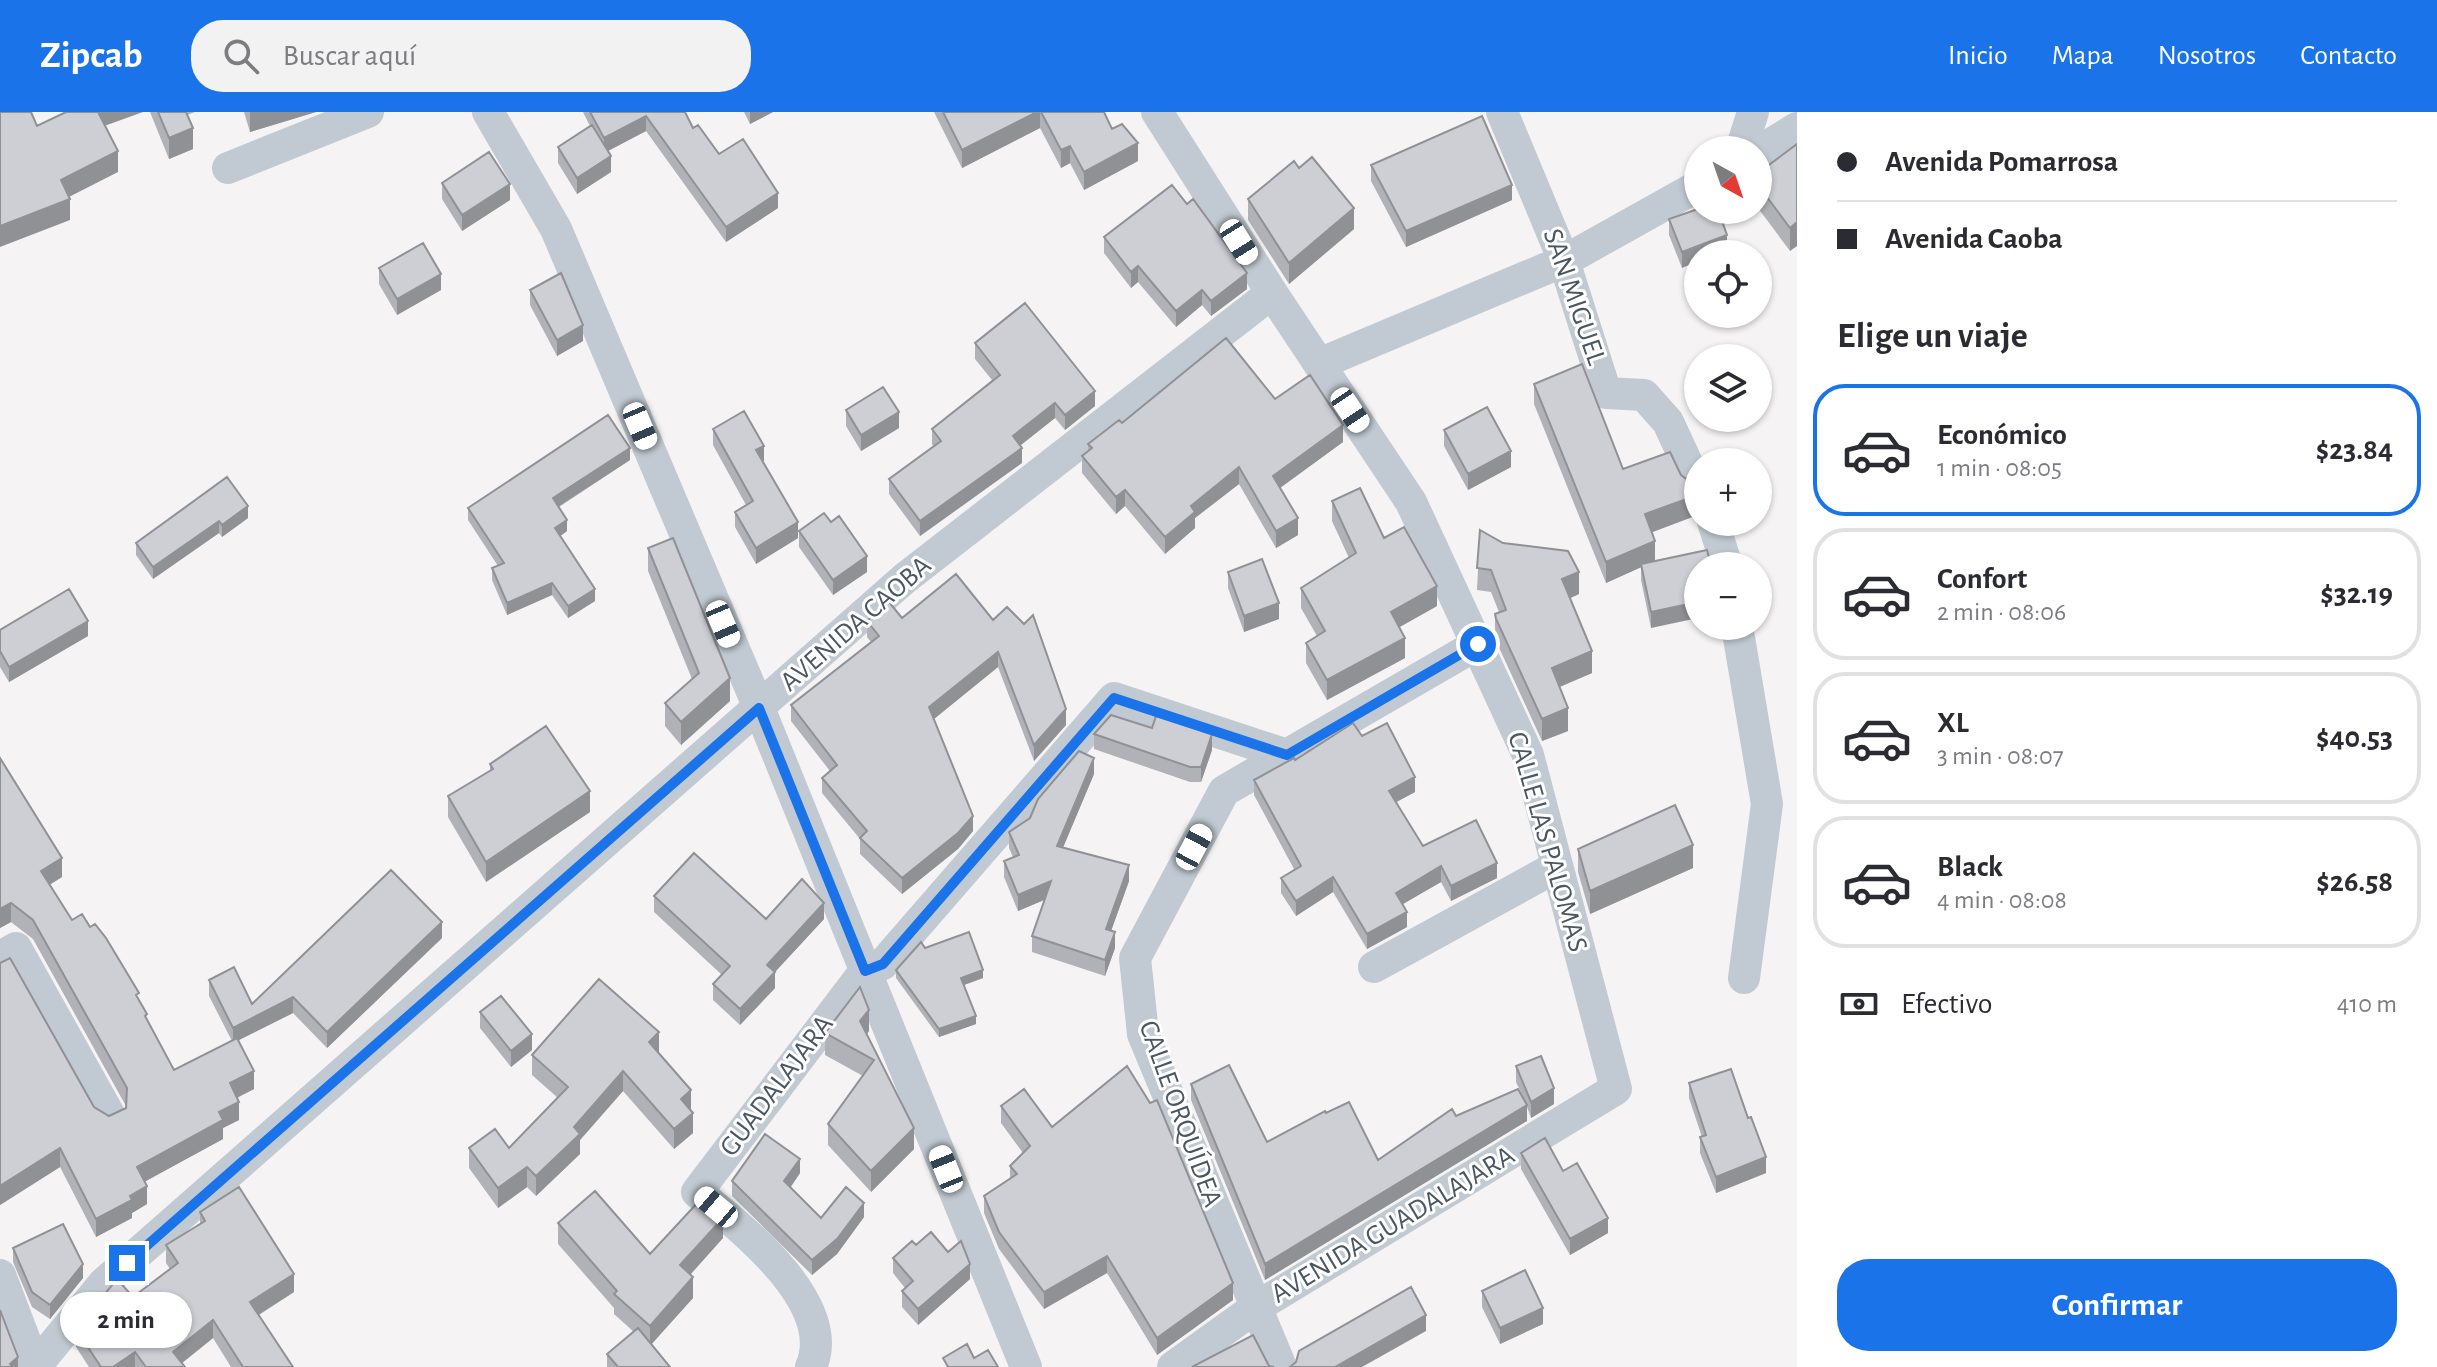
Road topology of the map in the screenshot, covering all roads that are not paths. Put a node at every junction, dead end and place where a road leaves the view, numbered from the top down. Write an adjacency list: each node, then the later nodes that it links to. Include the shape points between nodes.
1 (368, 112): 9 (street)
2 (488, 112): 17 (street, via 556,229)
3 (1157, 112): 12 (street, CALLE LAS PALOMAS)
4 (1502, 112): 11 (street, SAN MIGUEL)
5 (1753, 112): 7 (street)
6 (1797, 128): 8 (street)
7 (1745, 136)
8 (1772, 143)
9 (228, 168)
10 (1684, 194): 11 (street)
11 (1564, 261): 13 (street); 14 (street, SAN MIGUEL, via 1606,393 1644,395 1668,422)
12 (1272, 293): 13 (street, CALLE LAS PALOMAS); 17 (street, AVENIDA CAOBA, via 904,579)
13 (1319, 364): 16 (street, CALLE LAS PALOMAS, via 1411,502)
14 (1684, 457)
15 (1739, 640): 23 (street, via 1767,804)
16 (1478, 644): 18 (street); 19 (street, CALLE LAS PALOMAS, via 1528,755)
17 (759, 708): 21 (street); 28 (street, AVENIDA CAOBA, via 104,1283)
18 (1287, 755): 21 (street, via 1114,698); 27 (street, CALLE ORQUÍDEA, via 1224,791 1135,958 1143,1034)
19 (1556, 867): 22 (street); 24 (street, CALLE LAS PALOMAS)
20 (8, 952): 25 (street)
21 (874, 967): 29 (street, GUADALAJARA, via 697,1192 771,1254 815,1324); 30 (street)
22 (1374, 967)
23 (1744, 978)
24 (1616, 1089): 27 (street, AVENIDA GUADALAJARA)
25 (110, 1116)
26 (0, 1275): 28 (street)
27 (1255, 1308): 31 (street, AVENIDA GUADALAJARA); 32 (street, CALLE ORQUÍDEA)
28 (35, 1367)
29 (811, 1367)
30 (1026, 1367)
31 (1173, 1367)
32 (1281, 1367)

